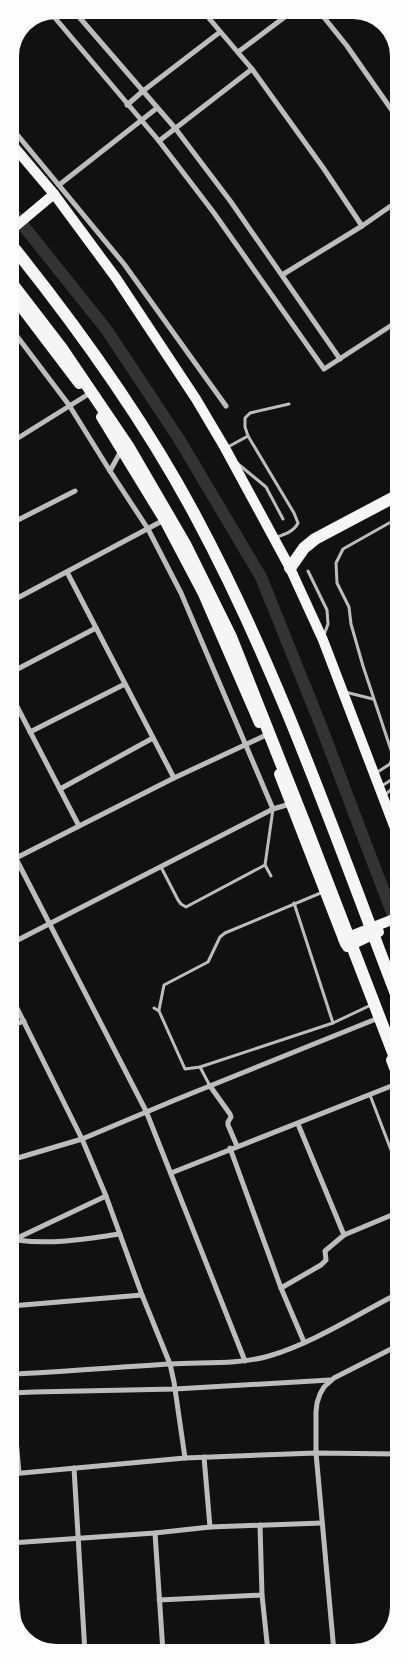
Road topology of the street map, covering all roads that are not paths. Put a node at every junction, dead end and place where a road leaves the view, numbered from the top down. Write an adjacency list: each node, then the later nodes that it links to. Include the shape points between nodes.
1 (56, 19): 10 (street)
2 (81, 19): 9 (street)
3 (209, 19): 6 (street)
4 (282, 19): 7 (street)
5 (325, 19): 12 (street)
6 (220, 32): 7 (street); 9 (street)
7 (238, 52): 8 (street)
8 (252, 69): 14 (street); 21 (street)
9 (143, 91): 10 (street); 11 (street)
10 (127, 105): 13 (street)
11 (157, 108): 13 (street); 14 (street)
12 (390, 108)
13 (141, 122): 16 (street); 18 (street)
14 (175, 128): 16 (street); 23 (street)
15 (19, 138): 18 (street)
16 (159, 141): 28 (street, via 214,212 324,369)
17 (19, 151): 18 (main road)
18 (57, 189): 20 (main road); 32 (street, via 124,264); 36 (main road, via 196,399)
19 (390, 207): 21 (street)
20 (19, 224)
21 (362, 226): 23 (street)
22 (19, 255): 86 (highway, via 81,334 139,420 200,525 242,607 290,717)
23 (282, 274): 28 (street)
24 (19, 293): 95 (highway, via 63,350 128,446 184,544 226,629 308,829)
25 (19, 305): 29 (main road)
26 (390, 326): 28 (street)
27 (19, 339): 31 (street)
28 (340, 359)
29 (87, 395): 31 (street); 35 (main road)
30 (289, 404): 33 (lane, via 250,413 245,426)
31 (69, 406): 34 (street); 37 (street)
32 (226, 406)
33 (248, 436): 36 (lane); 45 (lane, via 298,523 286,534)
34 (19, 437)
35 (122, 449): 37 (street); 42 (main road)
36 (227, 452): 41 (lane, via 266,487); 45 (main road)
37 (110, 471): 44 (street)
38 (75, 490): 40 (street)
39 (390, 500): 46 (highway, via 314,539)
40 (19, 519)
41 (283, 519)
42 (164, 520): 44 (street); 58 (main road, via 206,602)
43 (390, 523): 55 (lane, via 343,550 336,563 337,583 349,607 351,624)
44 (148, 529): 48 (street); 60 (street, via 180,593)
45 (274, 538): 46 (main road)
46 (290, 568): 51 (main road)
47 (308, 570): 51 (lane, via 327,610 328,624)
48 (67, 572): 49 (street); 50 (street)
49 (19, 597)
50 (96, 628): 52 (street); 53 (street)
51 (323, 640): 54 (main road)
52 (19, 668)
53 (125, 684): 57 (street); 59 (street)
54 (342, 691): 55 (lane); 63 (main road)
55 (374, 699): 61 (lane)
56 (19, 711): 57 (street)
57 (30, 732): 67 (street)
58 (264, 736): 60 (street); 69 (main road)
59 (153, 738): 64 (street); 67 (street)
60 (246, 745): 64 (street); 70 (street)
61 (390, 747)
62 (390, 764): 63 (lane)
63 (374, 774): 68 (main road)
64 (174, 778): 72 (street)
65 (390, 783): 68 (lane)
66 (390, 787): 68 (lane)
67 (60, 789): 72 (street)
68 (381, 792): 71 (main road)
69 (290, 804): 70 (street); 78 (main road)
70 (273, 810): 75 (lane); 76 (street)
71 (390, 816)
72 (79, 826): 73 (street)
73 (19, 856)
74 (19, 864): 81 (street)
75 (265, 865): 76 (lane, via 186,907 178,900); 77 (lane)
76 (160, 866): 81 (street)
77 (271, 876)
78 (324, 891): 79 (lane); 85 (main road)
79 (294, 903): 89 (lane, via 220,937 208,962 164,985); 94 (lane)
80 (390, 922): 83 (main road)
81 (50, 923): 84 (street); 101 (street)
82 (390, 926): 83 (main road)
83 (372, 931): 85 (main road)
84 (19, 939)
85 (344, 943): 87 (main road)
86 (390, 978)
87 (371, 1005): 91 (main road); 94 (lane)
88 (154, 1008): 89 (lane)
89 (159, 1011): 97 (lane, via 185,1069)
90 (19, 1012): 92 (street)
91 (376, 1019): 96 (main road); 98 (street)
92 (24, 1021): 93 (street); 103 (street)
93 (19, 1023)
94 (333, 1023): 97 (lane)
95 (390, 1044)
96 (390, 1057)
97 (200, 1067): 98 (lane)
98 (210, 1086): 101 (street); 104 (street, via 230,1114 228,1125)
99 (390, 1086): 100 (street)
100 (370, 1094): 102 (street); 105 (lane)
101 (146, 1111): 103 (street); 108 (street)
102 (298, 1124): 104 (street); 112 (street)
103 (82, 1139): 107 (street); 109 (street)
104 (237, 1146): 106 (street)
105 (390, 1147)
106 (230, 1148): 108 (street); 115 (street)
107 (19, 1158)
108 (171, 1173): 121 (street)
109 (106, 1196): 111 (street); 113 (street)
110 (390, 1216): 112 (street)
111 (120, 1234): 114 (street, via 39,1243); 116 (street)
112 (344, 1235): 115 (street, via 325,1251 326,1260 321,1265)
113 (19, 1237)
114 (19, 1241)
115 (281, 1288): 119 (street)
116 (142, 1295): 118 (street); 122 (street)
117 (390, 1298): 119 (street)
118 (19, 1305)
119 (304, 1342): 121 (street)
120 (390, 1349): 124 (street)
121 (245, 1361): 122 (street)
122 (170, 1364): 123 (street); 125 (street)
123 (19, 1373)
124 (331, 1380): 125 (street); 127 (street, via 317,1403)
125 (175, 1390): 126 (street); 130 (street)
126 (19, 1393)
127 (316, 1453): 128 (street); 129 (street); 133 (street)
128 (390, 1454)
129 (204, 1457): 130 (street); 135 (street)
130 (185, 1458): 131 (street)
131 (74, 1468): 132 (street); 137 (street)
132 (19, 1473)
133 (322, 1523): 134 (street); 144 (street)
134 (260, 1525): 135 (street); 139 (street)
135 (210, 1527): 136 (street)
136 (155, 1532): 137 (street); 140 (street)
137 (77, 1539): 138 (street); 141 (street)
138 (19, 1543)
139 (262, 1595): 140 (street); 143 (street)
140 (159, 1600): 142 (street)
141 (84, 1644)
142 (162, 1644)
143 (267, 1644)
144 (333, 1644)

